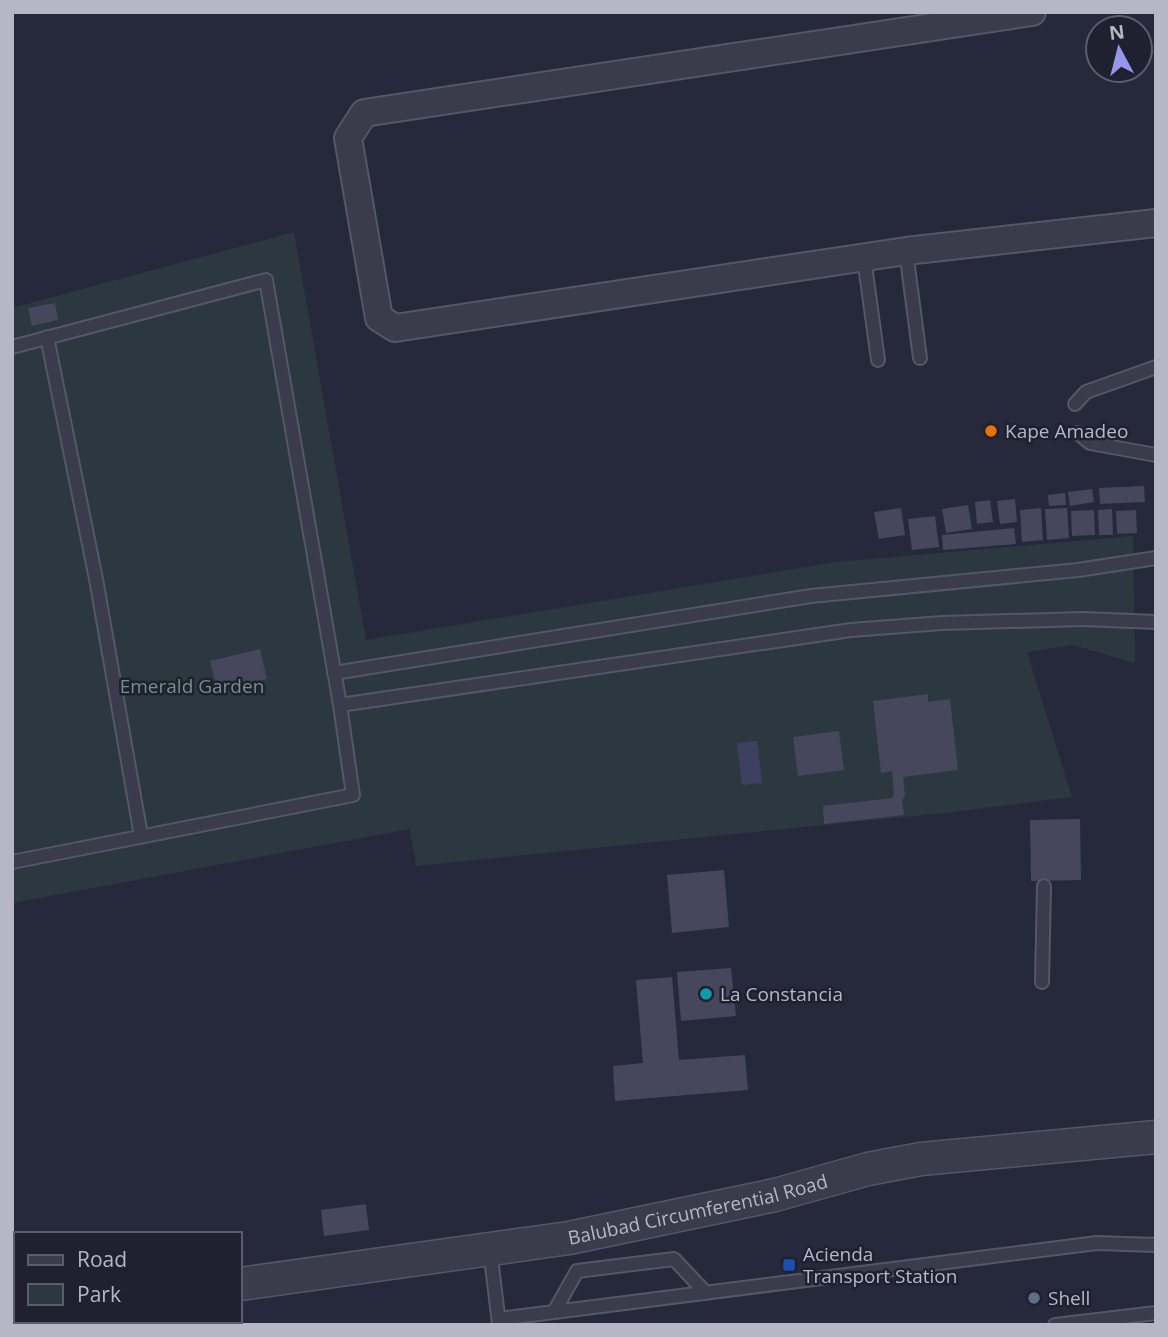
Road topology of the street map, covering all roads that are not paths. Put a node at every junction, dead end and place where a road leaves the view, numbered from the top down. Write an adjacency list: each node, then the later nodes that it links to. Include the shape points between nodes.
1 (1032, 12): 4 (street, via 363,113 348,138 379,318 396,328)
2 (1156, 223): 3 (street)
3 (906, 251): 4 (street); 7 (lane)
4 (864, 258): 8 (lane)
5 (47, 337): 6 (lane); 15 (lane, via 266,280); 17 (lane)
6 (12, 347)
7 (920, 358)
8 (878, 360)
9 (1156, 367): 10 (lane, via 1086,392)
10 (1075, 404)
11 (1078, 433): 12 (lane, via 1090,443)
12 (1156, 456)
13 (1156, 558): 15 (lane, via 811,596)
14 (1156, 622): 16 (lane, via 1006,621 851,630)
15 (334, 673): 16 (lane)
16 (340, 705): 17 (lane, via 353,795)
17 (141, 836): 18 (lane)
18 (12, 862)
19 (1044, 886): 20 (lane)
20 (1042, 982)
21 (1156, 1137): 23 (street, Balubad Circumferential Road, via 921,1159 569,1238)
22 (1156, 1245): 25 (lane, via 1097,1243)
23 (490, 1248): 24 (street, Balubad Circumferential Road); 28 (lane)
24 (242, 1284)
25 (706, 1293): 26 (lane); 26 (lane, via 674,1259 591,1269 577,1271)
26 (554, 1312): 28 (lane)
27 (1156, 1313): 29 (lane)
28 (499, 1322)
29 (1055, 1325)

